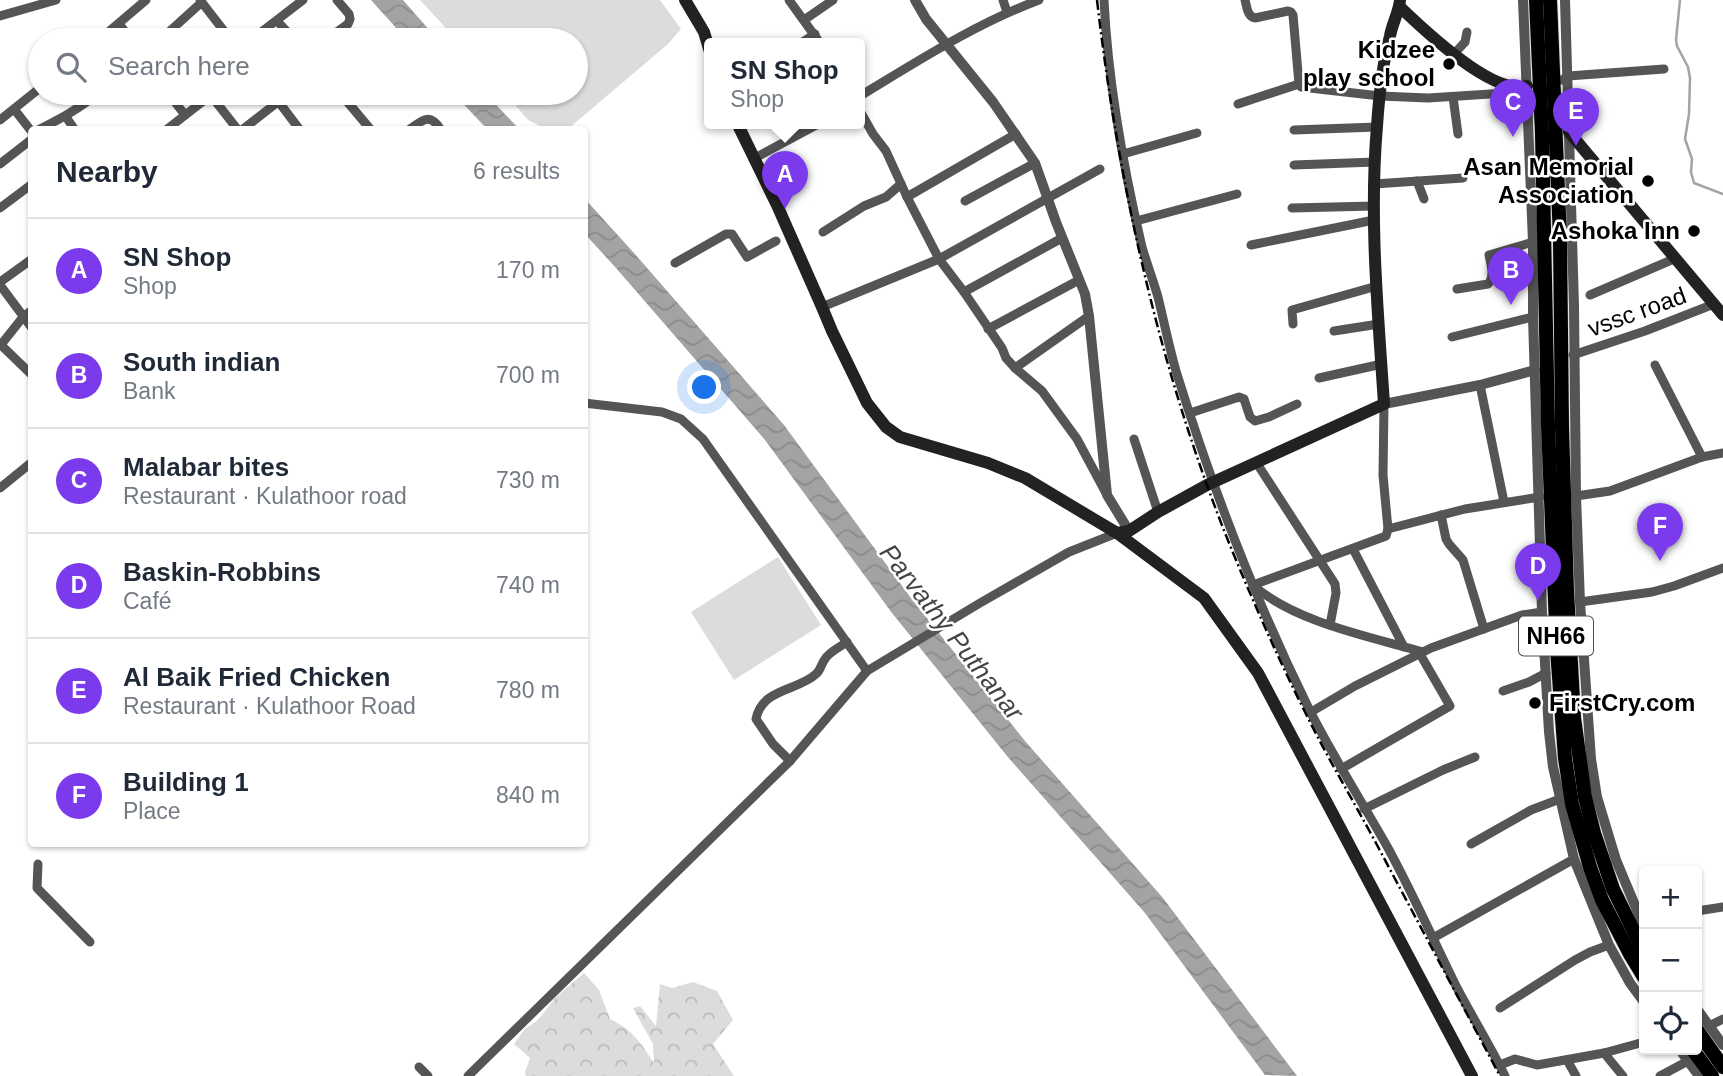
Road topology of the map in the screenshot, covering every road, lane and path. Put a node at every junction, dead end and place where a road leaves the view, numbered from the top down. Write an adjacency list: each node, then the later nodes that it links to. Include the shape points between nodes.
1 (56, 0): 18 (street)
2 (146, 0): 24 (street)
3 (303, 0): 23 (street)
4 (337, 0): 31 (street, via 350,19)
5 (685, 0): 33 (main road)
6 (789, 0): 22 (street)
7 (832, 0): 22 (street)
8 (915, 0): 35 (street)
9 (1003, 0): 20 (street)
10 (1039, 0): 20 (street)
11 (1104, 0): 77 (street)
12 (1245, 0): 39 (street, via 1255,18 1292,12)
13 (1523, 0): 40 (street)
14 (1536, 0): 40 (highway, NH66)
15 (1550, 0): 40 (highway, NH66)
16 (1564, 0): 38 (street)
17 (201, 1): 27 (street); 28 (street)
18 (42, 2): 21 (street)
19 (1400, 3): 36 (main road); 42 (main road)
20 (1007, 12): 35 (street)
21 (0, 16)
22 (804, 20): 34 (street)
23 (277, 21): 29 (street); 30 (street)
24 (119, 24): 25 (street); 26 (street)
25 (114, 28)
26 (122, 28)
27 (175, 28)
28 (222, 28)
29 (267, 28)
30 (284, 28)
31 (342, 28)
32 (1467, 32): 36 (street)
33 (706, 38)
34 (817, 38)
35 (946, 44): 41 (street); 74 (street)
36 (1453, 55): 40 (main road, via 1494,80)
37 (1664, 69): 38 (street)
38 (1568, 76): 40 (street); 73 (street)
39 (1299, 84): 42 (street); 45 (street)
40 (1535, 86): 43 (street); 73 (highway, NH66); 73 (street)
41 (865, 93)
42 (1380, 96): 43 (street); 68 (main road)
43 (1453, 97): 75 (street)
44 (28, 98): 53 (street)
45 (1238, 104)
46 (84, 105): 55 (street)
47 (177, 105): 54 (street)
48 (197, 105): 54 (street)
49 (219, 105): 61 (street)
50 (275, 105): 62 (street)
51 (281, 105): 63 (street)
52 (350, 105): 64 (street)
53 (14, 109): 56 (street); 67 (street)
54 (185, 115): 60 (street)
55 (66, 117): 58 (street); 59 (street)
56 (0, 120)
57 (865, 120): 86 (street)
58 (47, 126)
59 (72, 126)
60 (171, 126)
61 (237, 126)
62 (246, 126)
63 (297, 126)
64 (368, 126)
65 (414, 126): 66 (street, via 426,119)
66 (438, 126)
67 (28, 127)
68 (1377, 127): 71 (street); 79 (main road)
69 (740, 129): 78 (main road)
70 (809, 129): 78 (street)
71 (1294, 130)
72 (1197, 133): 77 (street)
73 (1548, 133): 102 (street); 104 (main road); 128 (street, via 1574,306); 183 (highway, NH66, via 1560,251 1574,718 1594,833 1613,889); 185 (highway, NH66, via 1548,425 1565,758 1590,867 1602,900)
74 (1016, 134): 80 (street); 90 (street)
75 (1458, 134)
76 (28, 142): 81 (street)
77 (1123, 154): 98 (street)
78 (753, 159): 115 (main road)
79 (1375, 162): 82 (street); 87 (main road)
80 (1035, 163): 91 (street); 93 (street)
81 (0, 164)
82 (1294, 165)
83 (1100, 169): 91 (street)
84 (1463, 178): 85 (street)
85 (1417, 181): 87 (street); 92 (street)
86 (901, 184): 90 (street); 99 (street)
87 (1374, 184): 94 (main road)
88 (28, 187): 95 (street)
89 (1237, 194): 98 (street)
90 (907, 197): 105 (street)
91 (1047, 197): 100 (street); 105 (street)
92 (1424, 199)
93 (964, 201)
94 (1374, 206): 96 (street); 97 (main road)
95 (0, 208)
96 (1292, 208)
97 (1374, 220): 103 (street); 110 (main road)
98 (1136, 221): 139 (street)
99 (823, 232)
100 (1062, 238): 108 (street); 112 (street)
101 (776, 242): 107 (street, via 747,257 732,234 726,233)
102 (1533, 242): 111 (street, via 1489,255 1491,281); 120 (street)
103 (1251, 245)
104 (1676, 258): 113 (street); 114 (main road)
105 (939, 259): 112 (street); 115 (street)
106 (28, 262): 109 (street)
107 (675, 263)
108 (1079, 280): 118 (street); 124 (street)
109 (0, 283): 119 (street)
110 (1377, 286): 122 (street, via 1292,310); 123 (main road)
111 (1457, 289)
112 (964, 292): 124 (street)
113 (1590, 295)
114 (1714, 304): 117 (main road); 128 (street, vssc road)
115 (822, 307): 154 (main road, via 867,403 886,427 900,437 1025,478)
116 (28, 313): 119 (street)
117 (1723, 315)
118 (1089, 316): 131 (street); 147 (street)
119 (23, 317): 121 (street); 127 (street)
120 (1533, 317): 126 (street); 132 (street)
121 (28, 323)
122 (1293, 324)
123 (1379, 324): 125 (street); 129 (main road)
124 (988, 329): 131 (street)
125 (1334, 331)
126 (1452, 337)
127 (0, 346): 133 (street)
128 (1573, 355): 148 (street)
129 (1382, 364): 134 (street); 138 (main road)
130 (1655, 365): 142 (street)
131 (1015, 368): 147 (street, via 1042,391 1077,439)
132 (1535, 370): 135 (street); 149 (street)
133 (28, 371)
134 (1319, 379)
135 (1479, 384): 138 (street); 150 (street)
136 (588, 403): 163 (street, via 662,412 681,419 696,432)
137 (1297, 404): 139 (street, via 1255,421 1239,397)
138 (1384, 404): 143 (main road); 153 (street)
139 (1190, 413): 145 (street)
140 (1133, 439): 151 (street)
141 (1723, 454): 142 (street)
142 (1702, 457): 148 (street, via 1610,491)
143 (1256, 462): 145 (main road); 156 (street)
144 (28, 465): 146 (street)
145 (1213, 482): 151 (main road); 158 (street)
146 (0, 488)
147 (1107, 495): 154 (street)
148 (1576, 496): 159 (street)
149 (1540, 497): 150 (street); 160 (street)
150 (1504, 502): 152 (street)
151 (1158, 512): 154 (main road)
152 (1441, 515): 153 (street); 162 (street, via 1449,544 1463,560)
153 (1388, 529): 155 (street, via 1382,538)
154 (1123, 532): 166 (street, via 1069,552); 200 (main road, via 1204,598 1258,673)
155 (1353, 549): 156 (street); 164 (street)
156 (1320, 560): 158 (street); 161 (street, via 1336,588)
157 (1723, 568): 159 (street, via 1663,589)
158 (1253, 585): 161 (street, via 1284,606); 169 (street)
159 (1580, 602): 180 (street, via 1597,797)
160 (1542, 612): 162 (street); 167 (street)
161 (1330, 625): 164 (street)
162 (1484, 629): 165 (street)
163 (846, 642): 166 (street); 171 (street, via 825,657 819,672 758,709 756,719)
164 (1404, 647): 165 (street)
165 (1421, 653): 169 (street); 172 (street, via 1450,706)
166 (867, 671): 171 (street)
167 (1546, 673): 168 (street); 173 (street, via 1549,732)
168 (1503, 691)
169 (1311, 712): 172 (street)
170 (1475, 757): 174 (street)
171 (790, 761): 199 (street)
172 (1341, 769): 174 (street)
173 (1560, 799): 175 (street); 176 (street)
174 (1364, 809): 181 (street)
175 (1471, 844)
176 (1574, 859): 181 (street); 184 (street)
177 (38, 864): 182 (street, via 37,888)
178 (1723, 907): 179 (street)
179 (1702, 910)
180 (1639, 915)
181 (1433, 938): 195 (street)
182 (90, 942)
183 (1639, 942)
184 (1609, 945): 186 (street); 187 (street, via 1575,960)
185 (1639, 969)
186 (1639, 995)
187 (1500, 1008)
188 (1723, 1019): 189 (street)
189 (1703, 1028): 191 (street); 197 (highway)
190 (1639, 1043): 192 (street)
191 (1723, 1045)
192 (1604, 1053): 194 (street); 203 (street)
193 (1691, 1055): 204 (street); 205 (street); 206 (highway)
194 (1567, 1059): 195 (street, via 1533,1065 1515,1059); 202 (street)
195 (1500, 1065): 201 (street)
196 (419, 1067): 198 (street)
197 (1723, 1067)
198 (428, 1076)
199 (468, 1076)
200 (1472, 1076)
201 (1505, 1076)
202 (1576, 1076)
203 (1623, 1076)
204 (1660, 1076)
205 (1699, 1076)
206 (1712, 1076)

